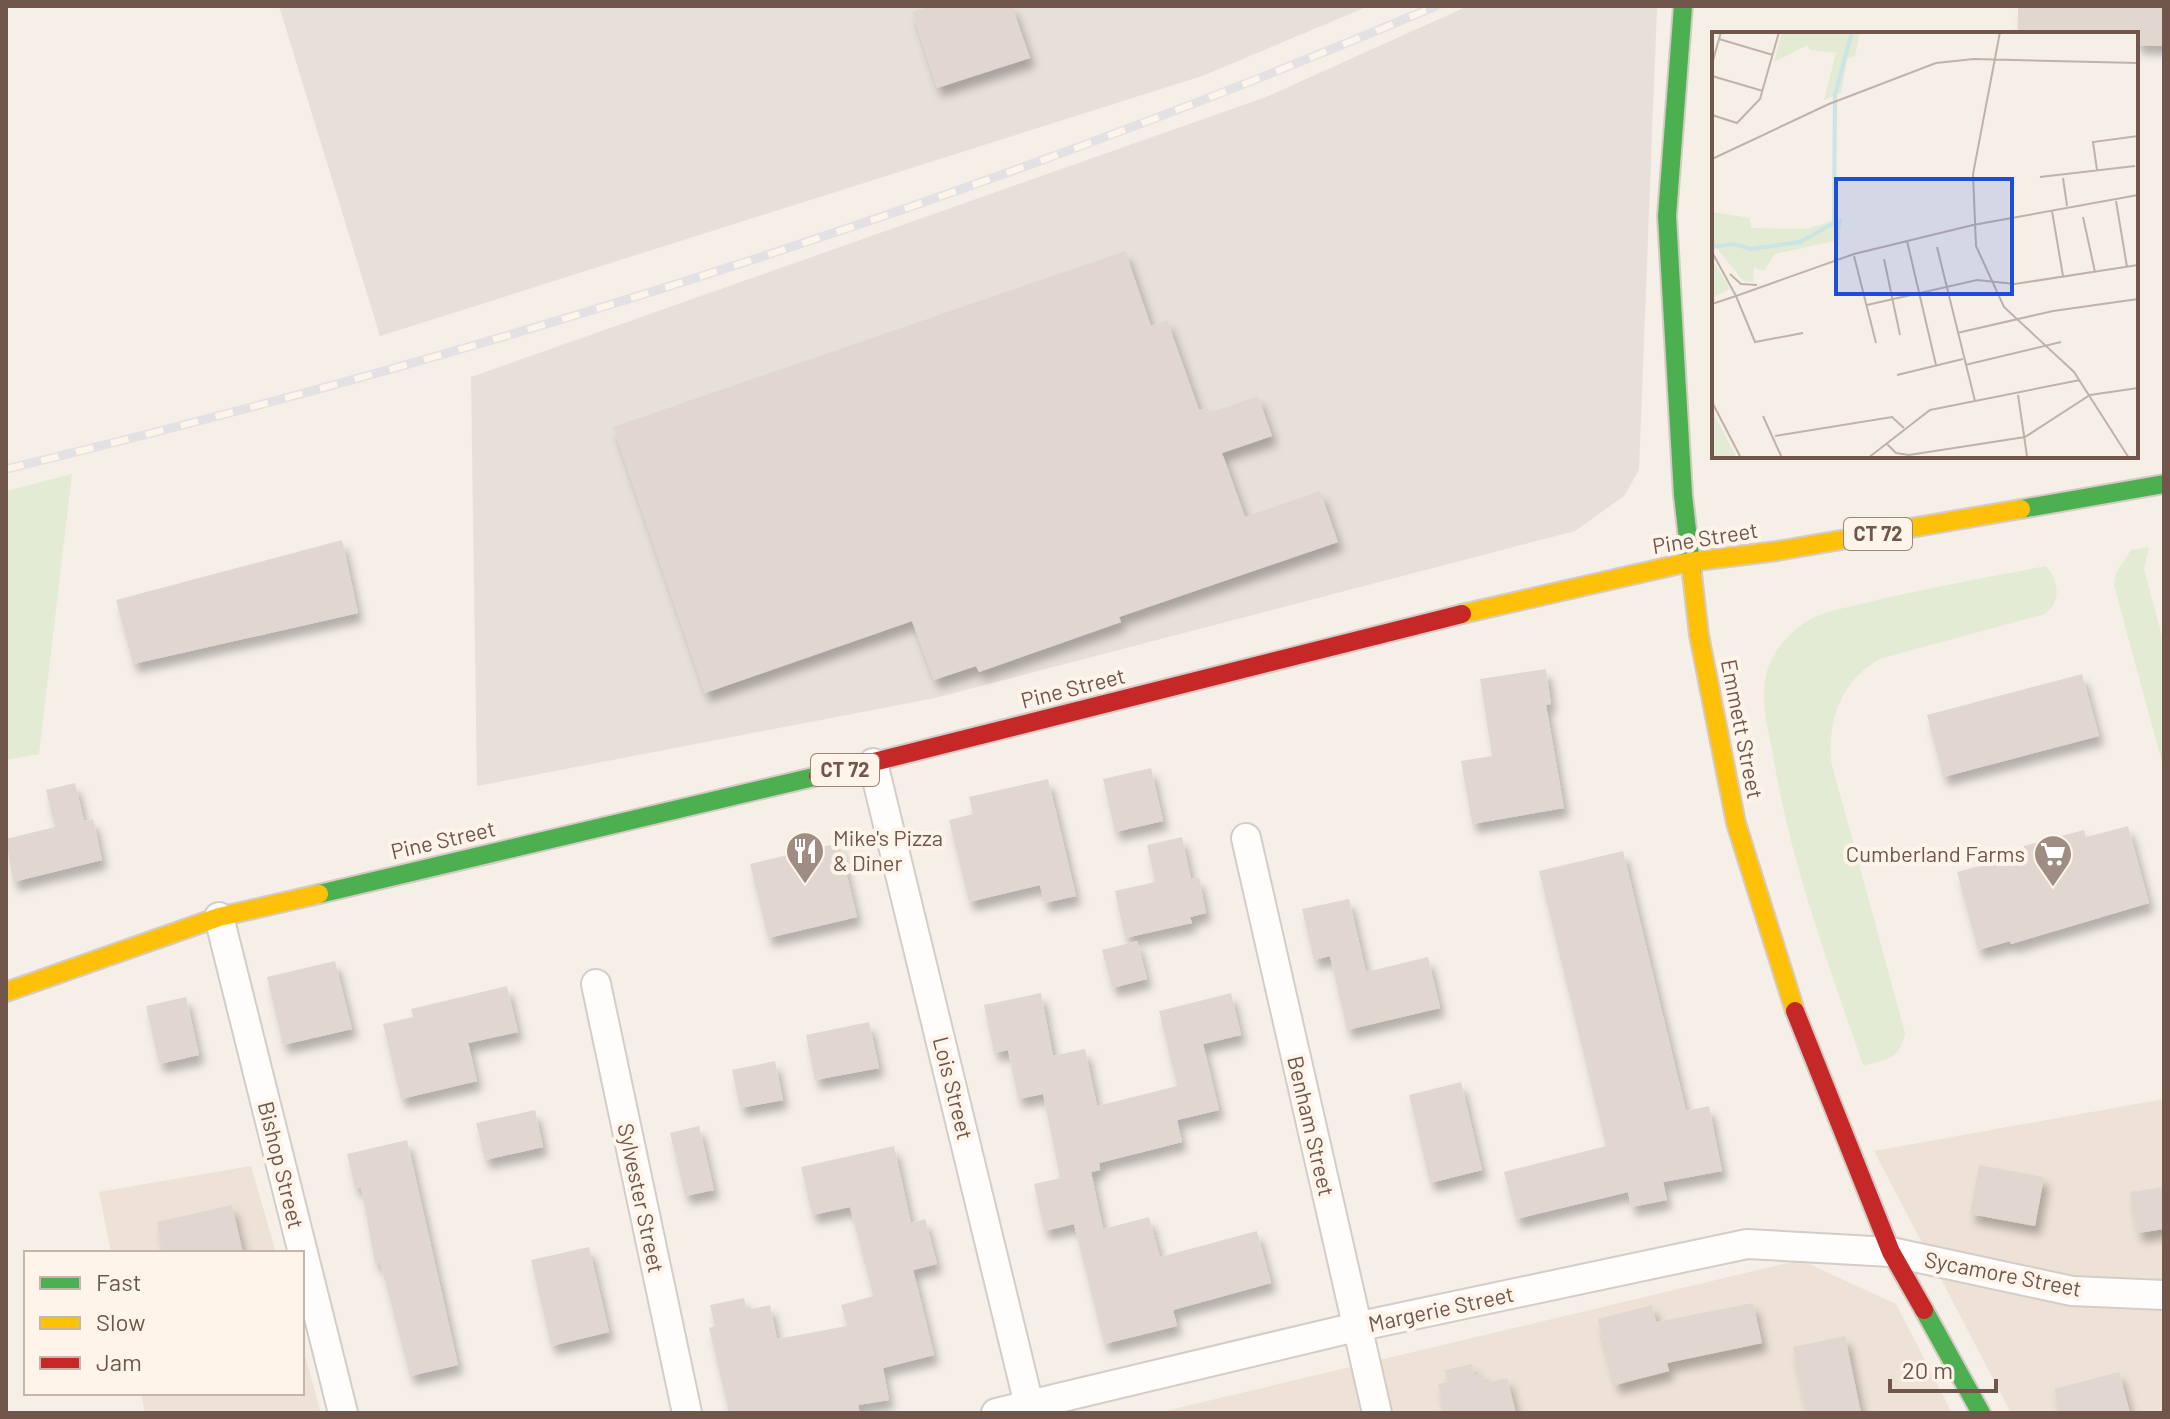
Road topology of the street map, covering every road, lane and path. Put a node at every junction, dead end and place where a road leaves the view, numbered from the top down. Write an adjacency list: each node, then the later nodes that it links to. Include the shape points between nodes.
1 (1683, 6): 3 (main road, Emmett Street, via 1667,216)
2 (2164, 484): 3 (main road, Pine Street / CT 72)
3 (1689, 562): 4 (main road, Pine Street / CT 72, via 1428,622); 10 (main road, Emmett Street, via 1736,823 1798,1019)
4 (873, 763): 6 (main road, Pine Street / CT 72); 14 (street, Lois Street)
5 (1246, 838): 13 (street, Benham Street)
6 (219, 917): 8 (main road, Pine Street / CT 72); 9 (street, Bishop Street)
7 (596, 984): 16 (street, Sylvester Street)
8 (6, 992)
9 (302, 1251)
10 (1891, 1252): 12 (street, Sycamore Street, via 2072,1291); 13 (street, Margerie Street, via 1747,1244); 19 (main road, Emmett Street)
11 (304, 1257): 15 (street, Bishop Street)
12 (2164, 1295)
13 (1356, 1327): 14 (street, Margerie Street); 18 (street, Benham Street)
14 (1030, 1409): 17 (street, Margerie Street)
15 (343, 1413)
16 (687, 1413)
17 (996, 1413)
18 (1377, 1413)
19 (1981, 1413)

